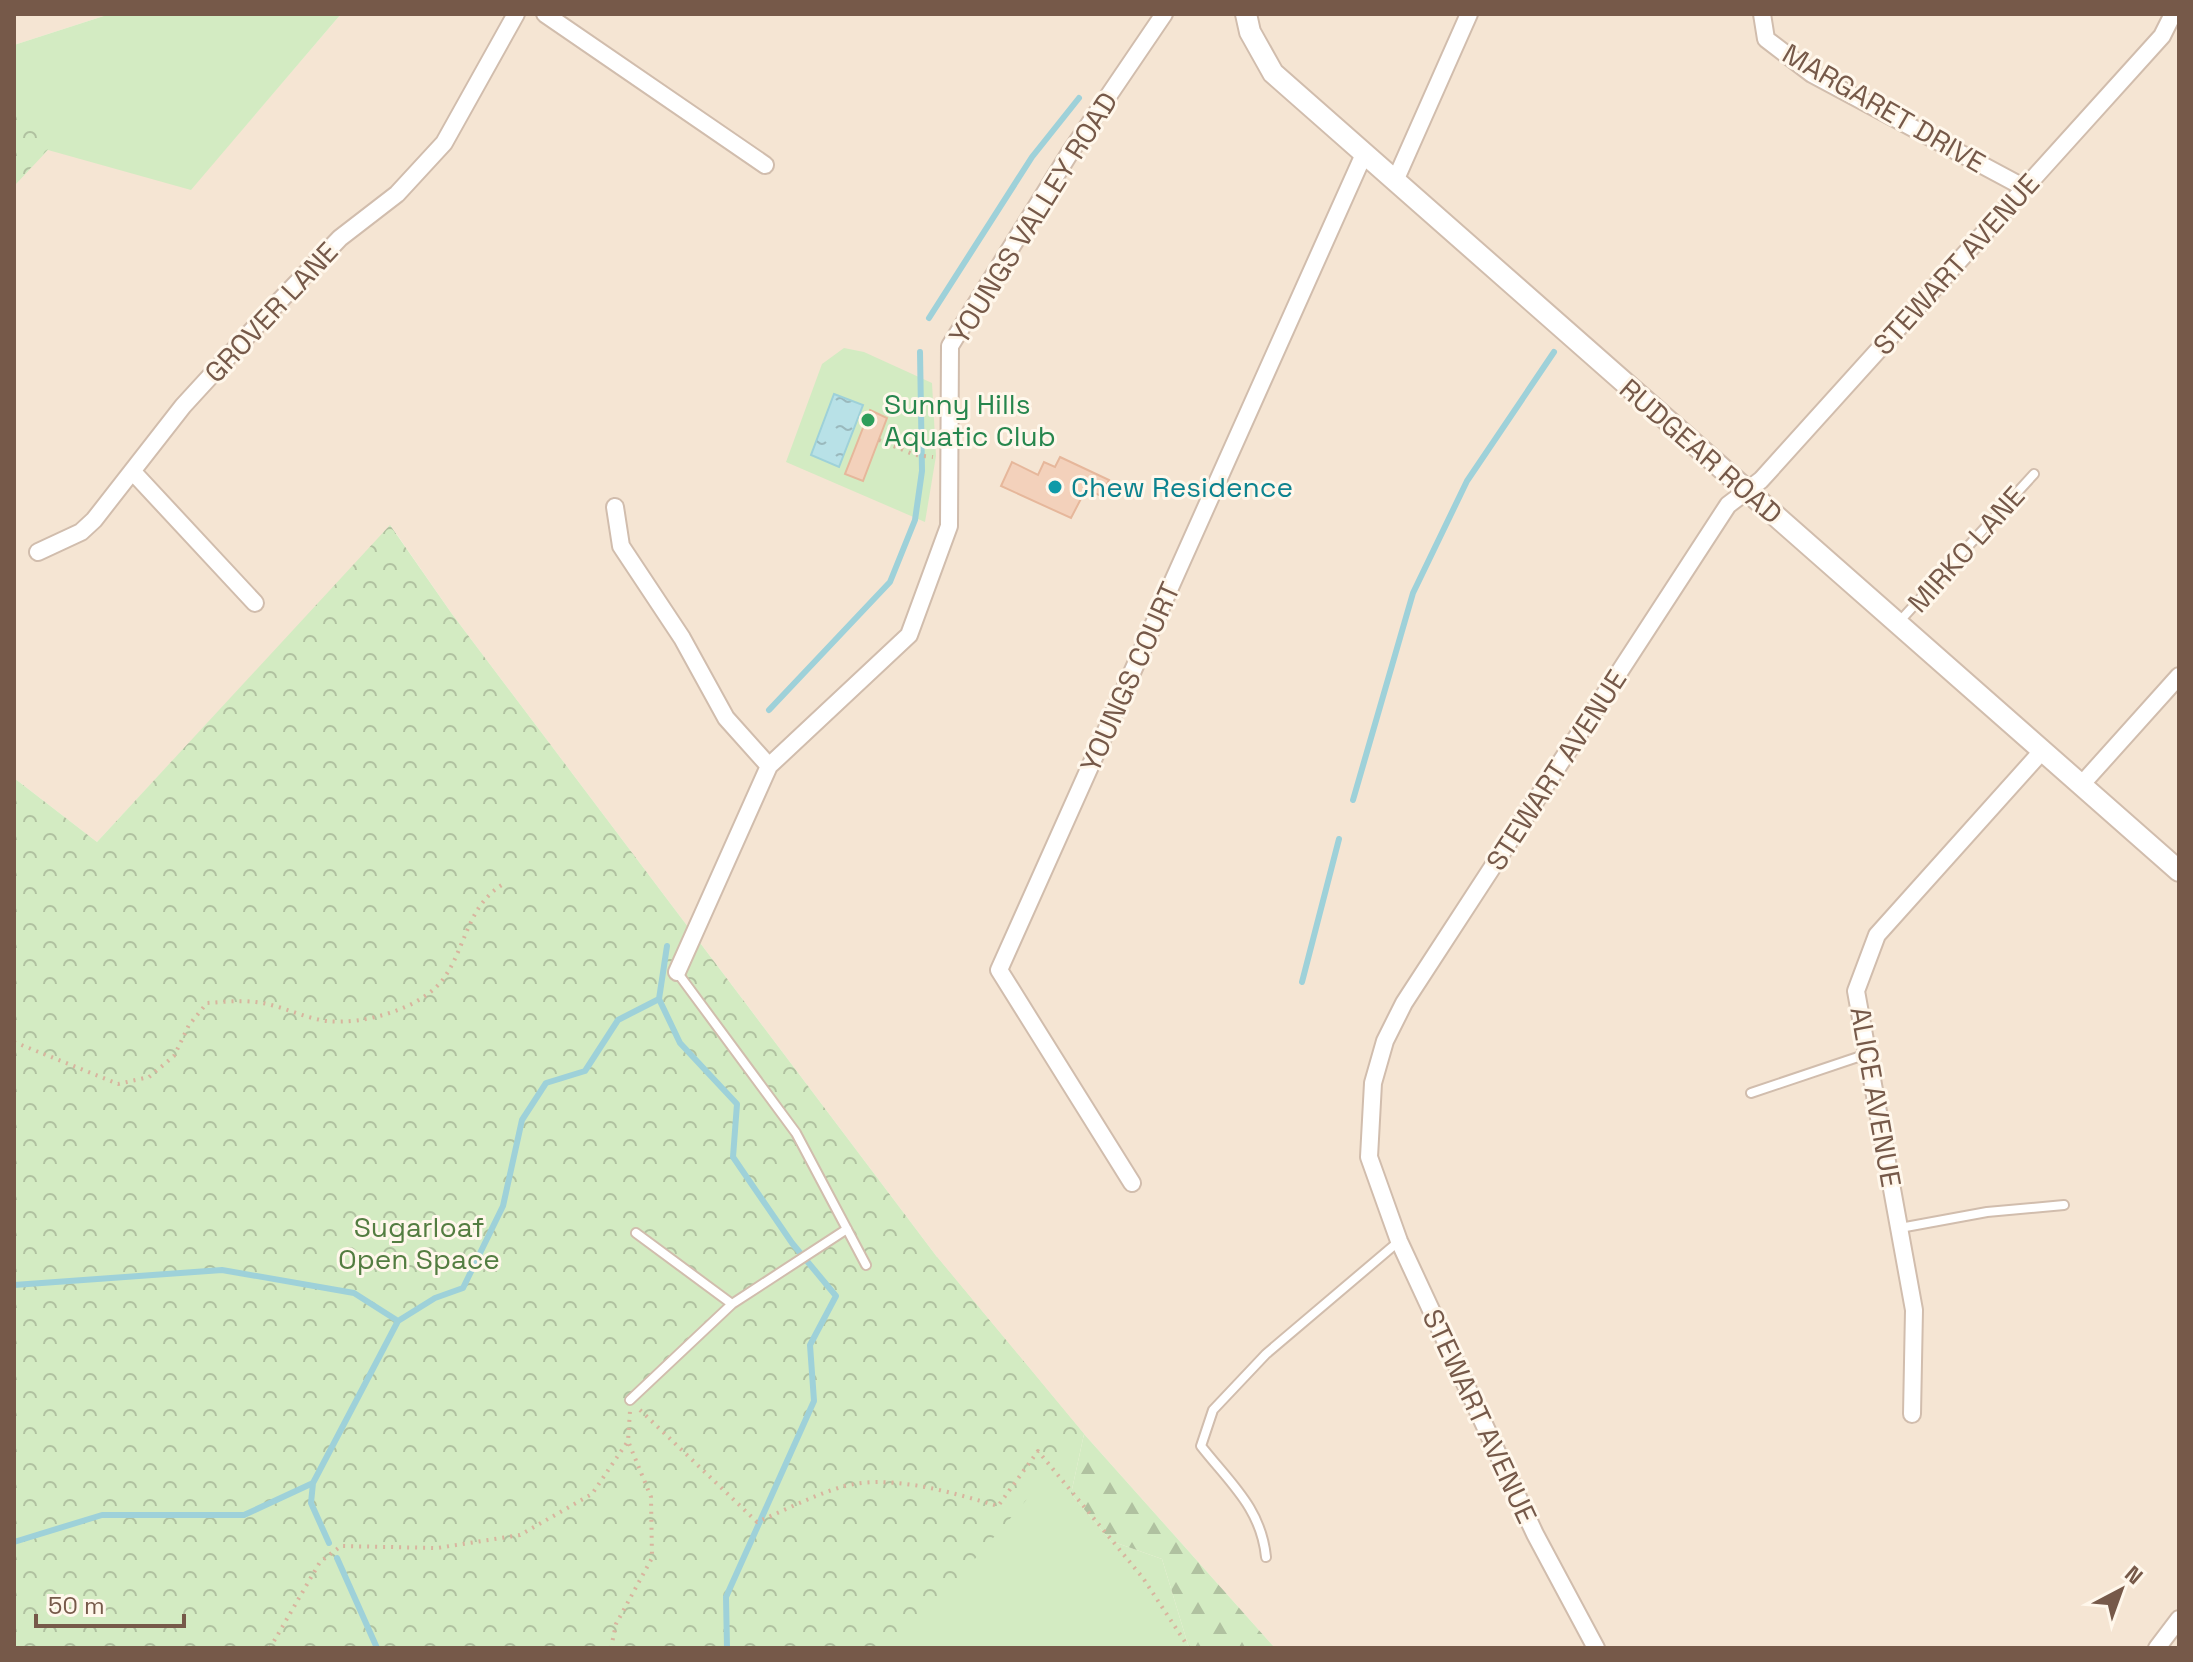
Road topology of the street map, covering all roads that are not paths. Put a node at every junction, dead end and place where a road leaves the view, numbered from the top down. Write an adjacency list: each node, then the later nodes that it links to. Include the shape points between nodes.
1 (516, 14): 12 (street, GROVER LANE, via 444,143 397,194 340,238 270,311 183,406)
2 (545, 14): 9 (street)
3 (1164, 14): 21 (street, YOUNGS VALLEY ROAD, via 950,346 949,526 909,635)
4 (1246, 14): 8 (street, RUDGEAR ROAD, via 1273,73)
5 (1469, 14): 10 (street)
6 (1762, 14): 11 (street, MARGARET DRIVE, via 1766,39 1812,74)
7 (2173, 14): 11 (street, STEWART AVENUE, via 2162,36)
8 (1364, 154): 10 (street, RUDGEAR ROAD); 27 (street, YOUNGS COURT, via 999,970)
9 (765, 165)
10 (1395, 181): 14 (street, RUDGEAR ROAD)
11 (2025, 188): 14 (street, STEWART AVENUE)
12 (134, 473): 16 (street, GROVER LANE, via 81,532); 17 (street)
13 (2034, 474): 18 (lane, MIRKO LANE)
14 (1746, 492): 18 (street, RUDGEAR ROAD); 32 (street, STEWART AVENUE, via 1728,505 1404,1003 1385,1041 1373,1083 1369,1157)
15 (615, 507): 21 (street, via 621,546 682,638 726,718)
16 (38, 552)
17 (255, 603)
18 (1898, 623): 20 (street, RUDGEAR ROAD)
19 (2179, 676): 22 (street)
20 (2043, 750): 22 (street, RUDGEAR ROAD); 25 (street, ALICE AVENUE, via 1877,935 1856,991)
21 (769, 766): 24 (street, YOUNGS VALLEY ROAD)
22 (2082, 784): 23 (street, RUDGEAR ROAD)
23 (2179, 871)
24 (677, 972): 30 (lane, via 796,1133)
25 (1868, 1053): 26 (lane); 29 (street, ALICE AVENUE)
26 (1751, 1093)
27 (1132, 1183)
28 (2064, 1205): 29 (lane)
29 (1899, 1228): 36 (street, ALICE AVENUE, via 1914,1310)
30 (847, 1229): 33 (lane); 34 (lane)
31 (636, 1233): 34 (lane)
32 (1399, 1241): 37 (lane, via 1266,1354 1213,1410 1201,1446 1254,1510); 39 (street, STEWART AVENUE, via 1535,1534)
33 (866, 1265)
34 (732, 1304): 35 (lane)
35 (630, 1400)
36 (1912, 1414)
37 (1266, 1557)
38 (2179, 1619): 40 (street)
39 (1596, 1648)
40 (2157, 1648)

